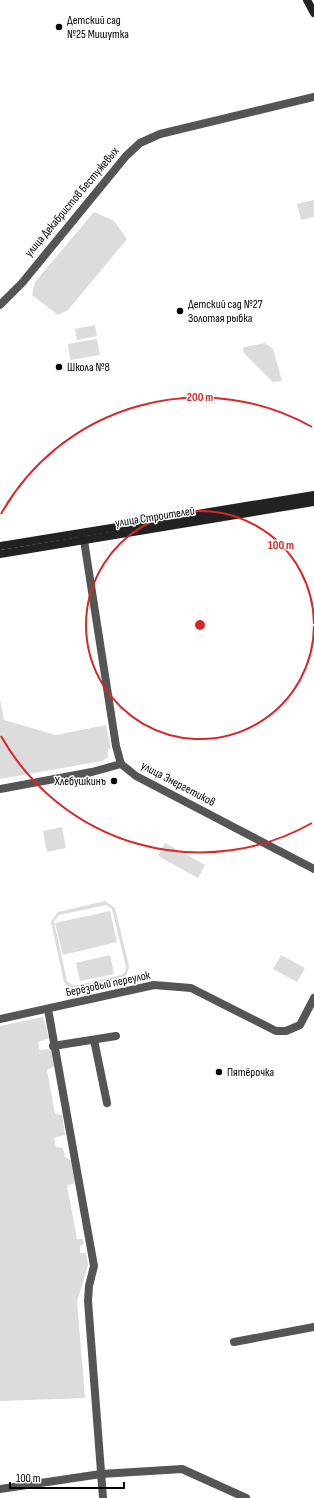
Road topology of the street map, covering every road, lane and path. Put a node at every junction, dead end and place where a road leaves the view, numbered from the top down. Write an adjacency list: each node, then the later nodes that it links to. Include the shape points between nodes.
1 (306, 0): 2 (street)
2 (314, 13)
3 (314, 97): 4 (street, улица Декабристов Бестужевых, via 160,134 140,143 126,156 22,283)
4 (0, 305)
5 (314, 496): 7 (street, улица Строителей)
6 (314, 502): 8 (street, улица Строителей)
7 (83, 532): 8 (street); 9 (street, улица Строителей)
8 (84, 541): 10 (street, улица Строителей); 11 (street)
9 (0, 546)
10 (0, 554)
11 (121, 764): 12 (street); 13 (street, улица Энергетиков, via 136,776)
12 (0, 789)
13 (314, 869)
14 (314, 998): 15 (street, Берёзовый переулок, via 300,1025 286,1031 276,1031 191,988 165,985 154,985)
15 (48, 1009): 16 (street, Берёзовый переулок); 19 (street)
16 (0, 1019)
17 (116, 1036): 18 (street)
18 (94, 1040): 19 (street); 20 (street)
19 (54, 1046): 23 (street, via 94,1266 88,1301)
20 (107, 1103)
21 (314, 1327): 22 (street)
22 (234, 1342)
23 (101, 1474): 24 (street); 25 (street); 26 (street, via 182,1469)
24 (0, 1489)
25 (103, 1498)
26 (246, 1498)

